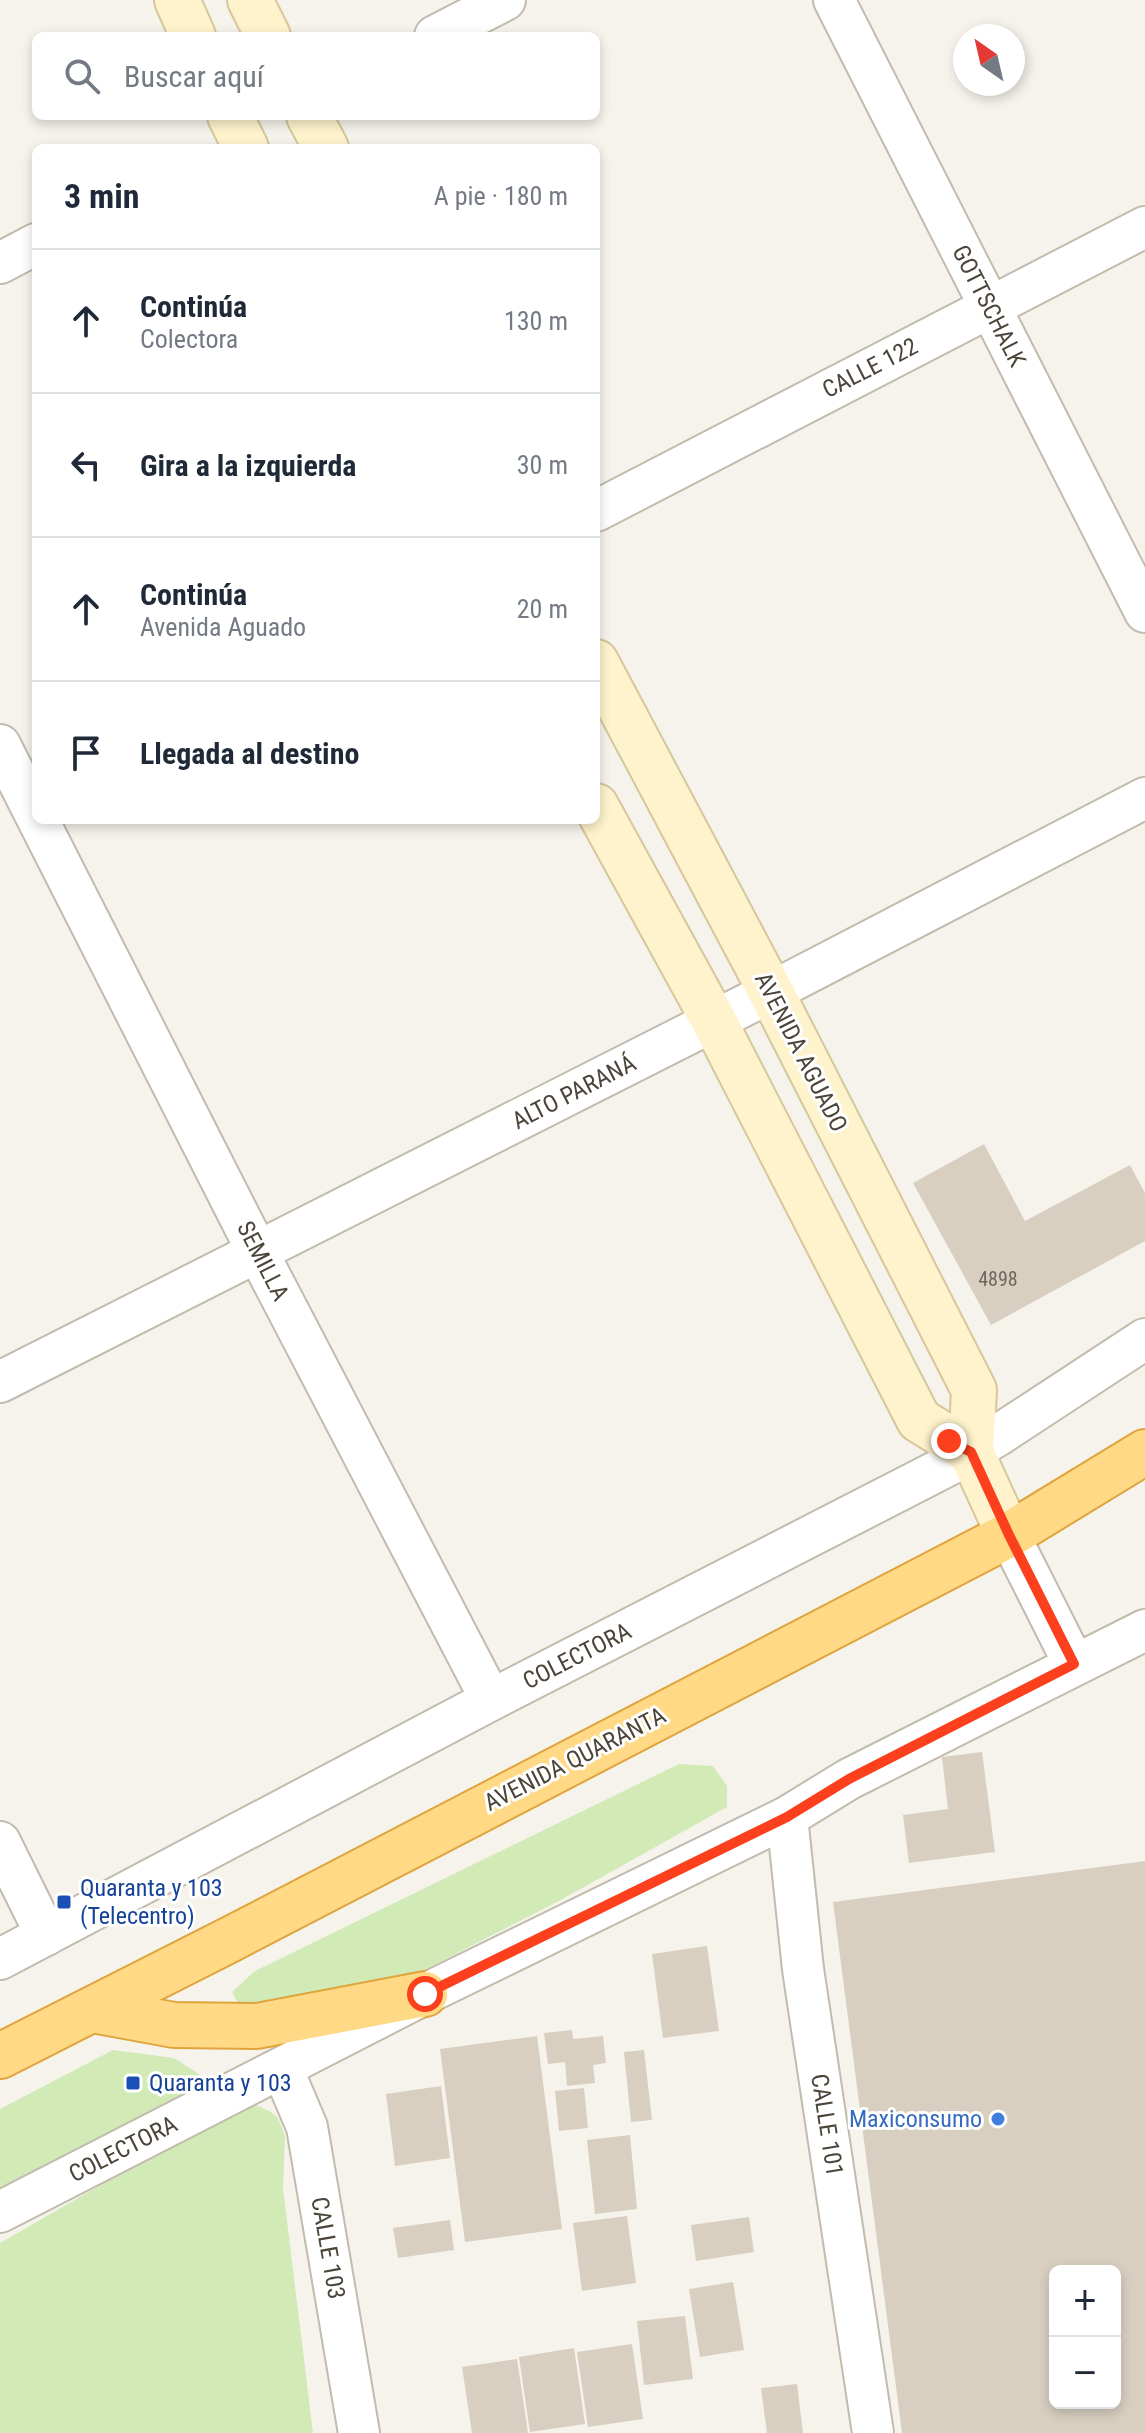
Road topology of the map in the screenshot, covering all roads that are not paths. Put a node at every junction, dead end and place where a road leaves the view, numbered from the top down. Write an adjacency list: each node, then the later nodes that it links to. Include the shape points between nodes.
1 (177, 0): 5 (main road)
2 (250, 0): 6 (main road)
3 (505, 0): 7 (street)
4 (834, 0): 13 (street, GOTTSCHALK)
5 (191, 32)
6 (266, 32)
7 (443, 32)
8 (311, 120): 9 (main road)
9 (324, 144)
10 (1145, 227): 13 (street, CALLE 122)
11 (32, 246): 12 (street)
12 (0, 263)
13 (989, 306): 14 (street, CALLE 122); 15 (street, GOTTSCHALK)
14 (600, 509)
15 (1145, 612)
16 (600, 670): 22 (main road, AVENIDA AGUADO)
17 (0, 745): 19 (street, SEMILLA)
18 (1145, 798): 22 (street, ALTO PARANÁ)
19 (28, 810)
20 (600, 813): 23 (main road)
21 (35, 824): 24 (street, SEMILLA)
22 (771, 992): 23 (street, ALTO PARANÁ); 27 (main road, AVENIDA AGUADO, via 974,1390)
23 (714, 1021): 24 (street, ALTO PARANÁ); 27 (main road, via 919,1420)
24 (257, 1251): 26 (street, ALTO PARANÁ); 32 (street, SEMILLA)
25 (1145, 1339): 27 (street, COLECTORA)
26 (0, 1382)
27 (971, 1452): 29 (main road, AVENIDA AGUADO); 32 (street, COLECTORA)
28 (1145, 1452): 29 (highway, AVENIDA QUARANTA)
29 (1009, 1535): 31 (street); 38 (highway, AVENIDA QUARANTA)
30 (1145, 1630): 31 (street, COLECTORA)
31 (1074, 1664): 33 (street, COLECTORA, via 849,1779)
32 (491, 1700): 35 (street, COLECTORA)
33 (787, 1817): 37 (street, COLECTORA); 43 (street, CALLE 101, via 803,1969)
34 (0, 1842): 35 (street)
35 (46, 1935): 36 (street, COLECTORA)
36 (0, 1959)
37 (425, 1994): 38 (highway, via 257,2026 174,2025); 40 (street, COLECTORA)
38 (92, 2010): 39 (highway, AVENIDA QUARANTA)
39 (0, 2056)
40 (282, 2068): 41 (street, COLECTORA); 42 (street, CALLE 103, via 307,2127)
41 (0, 2212)
42 (359, 2433)
43 (873, 2433)

